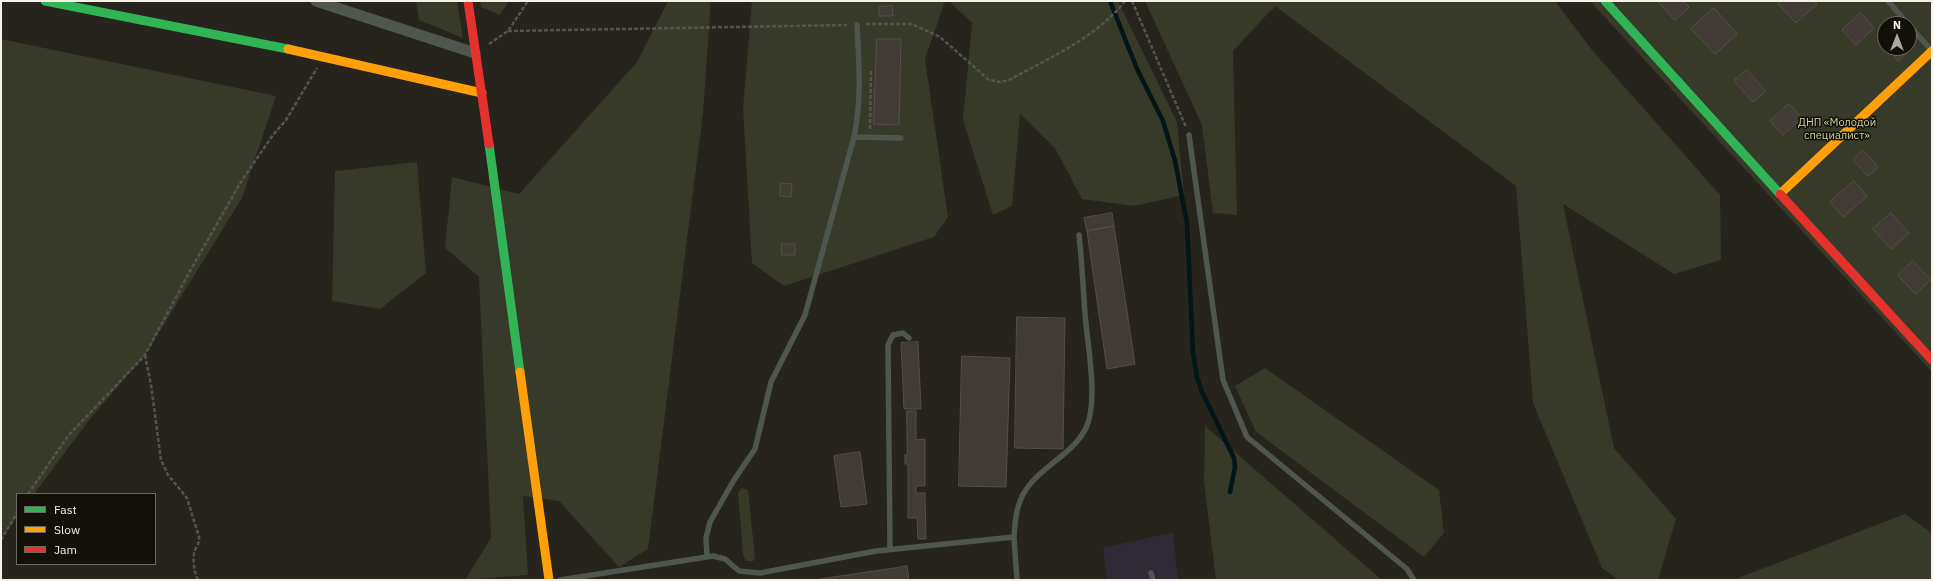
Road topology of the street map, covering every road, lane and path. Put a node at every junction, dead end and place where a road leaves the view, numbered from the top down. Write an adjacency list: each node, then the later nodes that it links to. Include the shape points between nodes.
1 (45, 1): 15 (street)
2 (316, 1): 14 (street)
3 (468, 1): 14 (street)
4 (528, 1): 11 (path)
5 (1125, 1): 10 (path, via 1106,23 1096,30 1009,80 1000,82 989,80 940,37 912,24)
6 (1132, 1): 18 (path)
7 (1605, 1): 22 (street)
8 (1888, 1): 9 (lane)
9 (1902, 16)
10 (857, 24): 11 (path); 19 (lane, via 860,82 859,114)
11 (508, 31): 14 (path)
12 (1917, 33): 13 (lane)
13 (1932, 51): 22 (street)
14 (475, 53): 17 (street)
15 (324, 56): 17 (street); 25 (path, via 286,120 242,180)
16 (871, 69): 20 (path)
17 (482, 93): 35 (street)
18 (1189, 136): 39 (lane, via 1223,380 1247,437 1407,569)
19 (854, 137): 20 (lane); 32 (lane, via 805,315 771,382 751,458 734,480 710,522 706,538)
20 (870, 137): 21 (lane)
21 (901, 138)
22 (1780, 194): 26 (street)
23 (1079, 235): 29 (lane, via 1091,371 1090,413 1086,427 1078,440 1037,475 1028,486 1017,507)
24 (909, 338): 31 (lane, via 903,333 893,335 888,345)
25 (145, 355): 27 (path, via 68,436); 34 (path, via 161,460 168,475 187,498 199,537 194,556)
26 (1932, 360)
27 (29, 493)
28 (16, 515): 30 (path)
29 (1014, 537): 31 (lane); 37 (lane)
30 (1, 540)
31 (890, 549): 32 (lane, via 760,572 739,571 725,559)
32 (707, 556): 36 (lane)
33 (1152, 572): 38 (lane)
34 (198, 580)
35 (549, 580)
36 (560, 580)
37 (1018, 580)
38 (1152, 580)
39 (1414, 580)

